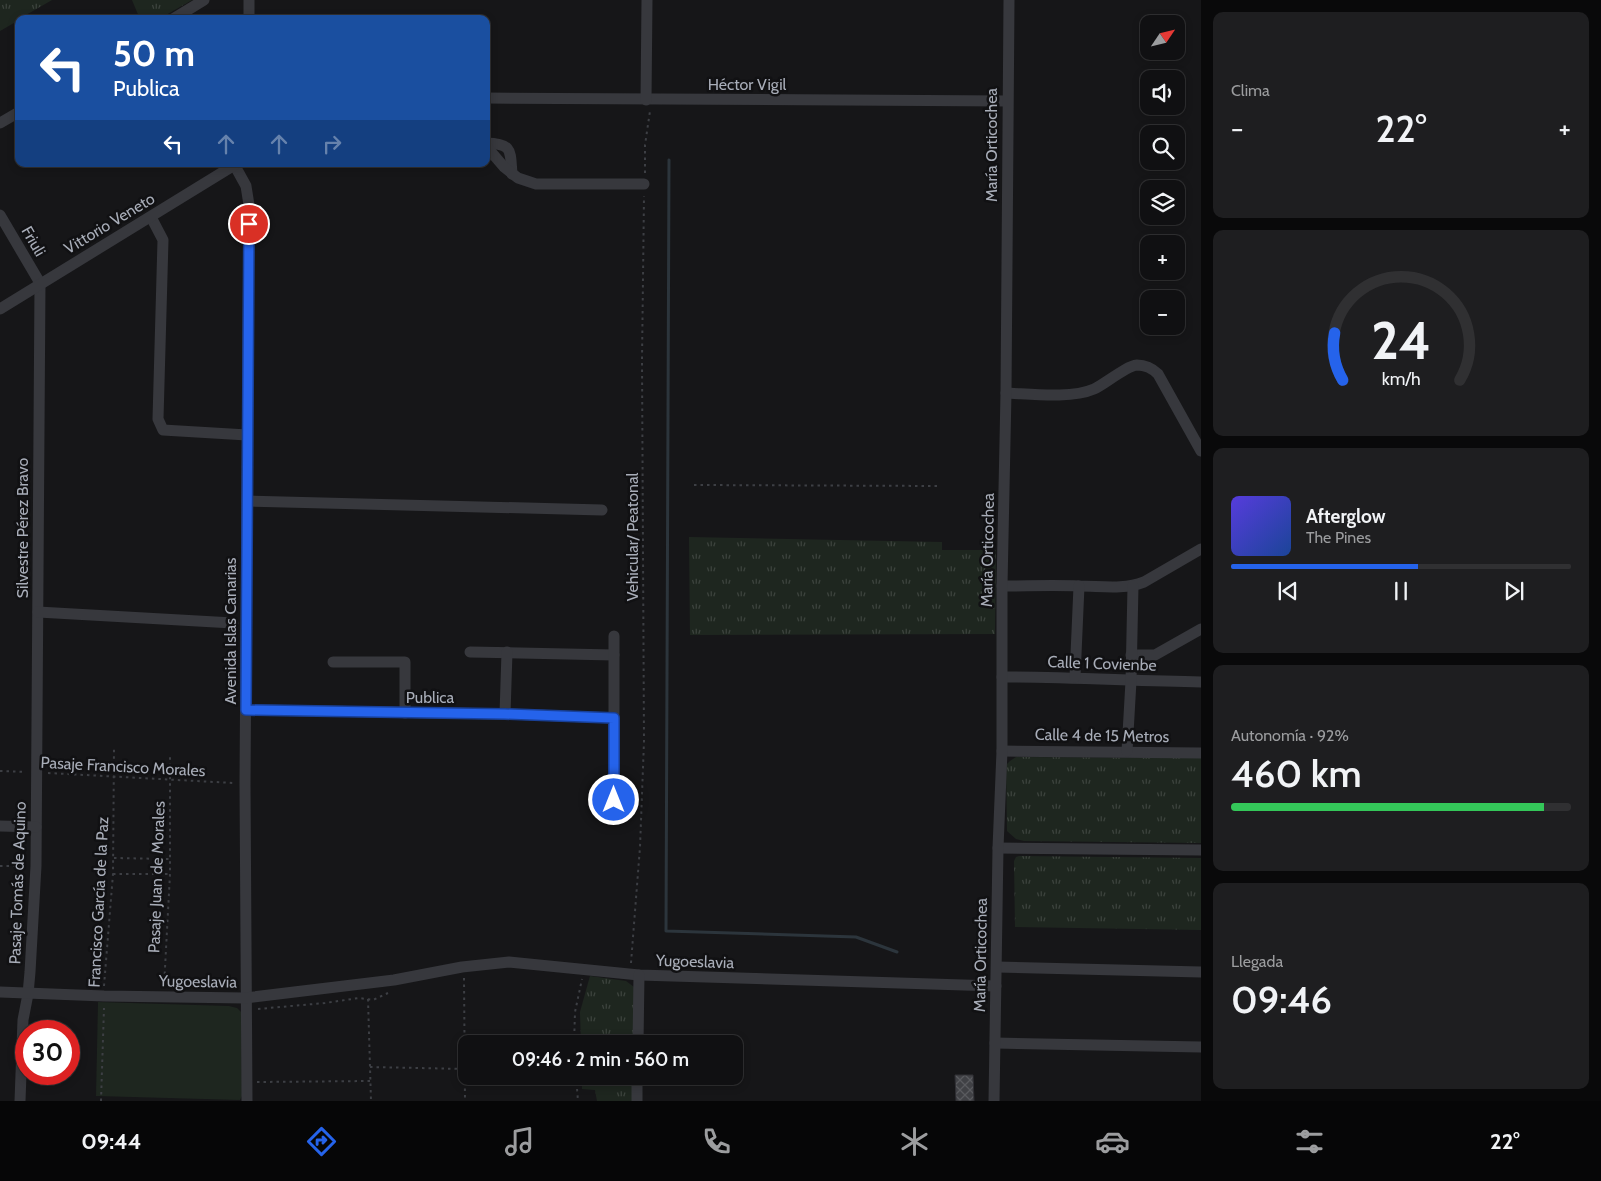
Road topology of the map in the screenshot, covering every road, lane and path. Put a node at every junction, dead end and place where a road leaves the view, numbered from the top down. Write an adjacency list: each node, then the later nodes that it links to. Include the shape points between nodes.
1 (204, 0): 5 (street)
2 (249, 0): 6 (street)
3 (647, 0): 8 (street)
4 (1009, 0): 9 (street, María Orticochea)
5 (180, 15)
6 (248, 15)
7 (490, 98): 8 (street, Héctor Vigil)
8 (646, 100): 9 (street, Héctor Vigil); 15 (path, Vehicular/ Peatonal, via 651,109 645,145)
9 (1008, 101): 20 (street, María Orticochea)
10 (15, 114): 11 (street)
11 (0, 123)
12 (490, 150): 15 (street, via 512,174 536,184)
13 (233, 167): 17 (street, Vittorio Veneto)
14 (237, 167): 21 (street, Avenida Islas Canarias, via 249,202)
15 (644, 184): 72 (path, Vehicular/ Peatonal, via 644,741)
16 (0, 215): 18 (street, Friuli)
17 (151, 217): 18 (street, Vittorio Veneto); 21 (street, via 164,240 158,418 163,430)
18 (40, 283): 19 (street, Vittorio Veneto); 31 (street, Silvestre Pérez Bravo)
19 (0, 309)
20 (1006, 394): 22 (street, via 1081,393 1135,365 1143,365 1158,374); 28 (street, María Orticochea)
21 (247, 435): 25 (street, Avenida Islas Canarias)
22 (1201, 451)
23 (694, 485): 24 (path)
24 (940, 486)
25 (247, 502): 26 (street); 44 (street, Avenida Islas Canarias)
26 (602, 510)
27 (1201, 549): 30 (street)
28 (1002, 586): 29 (street); 40 (street, María Orticochea)
29 (1079, 586): 30 (street); 41 (street)
30 (1133, 586): 38 (street)
31 (38, 612): 32 (street); 54 (street, Silvestre Pérez Bravo)
32 (233, 623)
33 (1201, 629): 38 (street, via 1155,655)
34 (614, 636): 37 (street)
35 (470, 652): 36 (street)
36 (507, 652): 37 (street); 46 (street)
37 (614, 655): 47 (street)
38 (1131, 655): 42 (street)
39 (333, 662): 45 (street, via 405,662)
40 (1002, 677): 41 (street, Calle 1 Covienbe); 49 (street, María Orticochea)
41 (1075, 678): 42 (street, Calle 1 Covienbe)
42 (1131, 681): 43 (street, Calle 1 Covienbe); 50 (street)
43 (1201, 682)
44 (246, 710): 45 (street, Publica); 57 (street, Avenida Islas Canarias)
45 (405, 713): 46 (street, Publica)
46 (505, 714): 47 (street, Publica)
47 (614, 718): 58 (street)
48 (114, 749): 55 (path, Francisco García de la Paz)
49 (1002, 751): 50 (street, Calle 4 de 15 Metros); 61 (street, María Orticochea)
50 (1127, 751): 51 (street, Calle 4 de 15 Metros)
51 (1201, 753)
52 (170, 757): 56 (path, Pasaje Juan de Morales)
53 (0, 772): 54 (path, Pasaje Francisco Morales)
54 (37, 772): 55 (path, Pasaje Francisco Morales); 60 (street, Pasaje Tomás de Aquino)
55 (114, 776): 56 (path, Pasaje Francisco Morales); 63 (path, Francisco García de la Paz)
56 (170, 779): 57 (path, Pasaje Francisco Morales); 64 (path, Pasaje Juan de Morales)
57 (245, 784): 81 (street, Avenida Islas Canarias)
58 (614, 800)
59 (0, 826): 60 (street)
60 (36, 827): 66 (street, Pasaje Tomás de Aquino)
61 (998, 848): 62 (street); 69 (street, María Orticochea)
62 (1201, 850)
63 (114, 858): 64 (path); 67 (path, Francisco García de la Paz)
64 (170, 859): 68 (path, Pasaje Juan de Morales)
65 (0, 866): 66 (path)
66 (36, 866): 77 (street, Pasaje Tomás de Aquino)
67 (114, 874): 68 (path); 78 (path, Francisco García de la Paz)
68 (170, 874): 79 (path, Pasaje Juan de Morales)
69 (997, 967): 71 (street); 75 (street, María Orticochea)
70 (585, 970): 72 (street, Yugoeslavia); 74 (street, Yugoeslavia, via 509,962 462,966); 83 (path, via 575,1012)
71 (1201, 972)
72 (635, 975): 75 (street, Yugoeslavia); 84 (street)
73 (464, 977): 82 (path)
74 (394, 980): 80 (path, Yugoeslavia, via 394,992); 81 (street, Yugoeslavia)
75 (996, 986): 85 (street, María Orticochea)
76 (0, 992): 77 (street, Yugoeslavia)
77 (28, 994): 78 (street, Yugoeslavia); 94 (street, via 23,1020)
78 (104, 996): 79 (street, Yugoeslavia); 95 (path, Francisco García de la Paz)
79 (164, 997): 81 (street, Yugoeslavia)
80 (368, 1000): 81 (path, Yugoeslavia); 87 (path)
81 (245, 1004): 90 (street, Avenida Islas Canarias)
82 (465, 1035)
83 (574, 1035)
84 (638, 1035)
85 (995, 1044): 86 (street); 101 (street, María Orticochea)
86 (1201, 1047)
87 (370, 1067): 88 (path); 89 (path)
88 (458, 1069)
89 (370, 1081): 90 (path); 97 (path)
90 (247, 1082): 96 (street, Avenida Islas Canarias)
91 (466, 1085): 98 (path)
92 (577, 1085): 99 (path)
93 (637, 1085): 100 (street)
94 (20, 1101)
95 (101, 1101)
96 (247, 1101)
97 (371, 1101)
98 (465, 1101)
99 (578, 1101)
100 (637, 1101)
101 (994, 1101)

